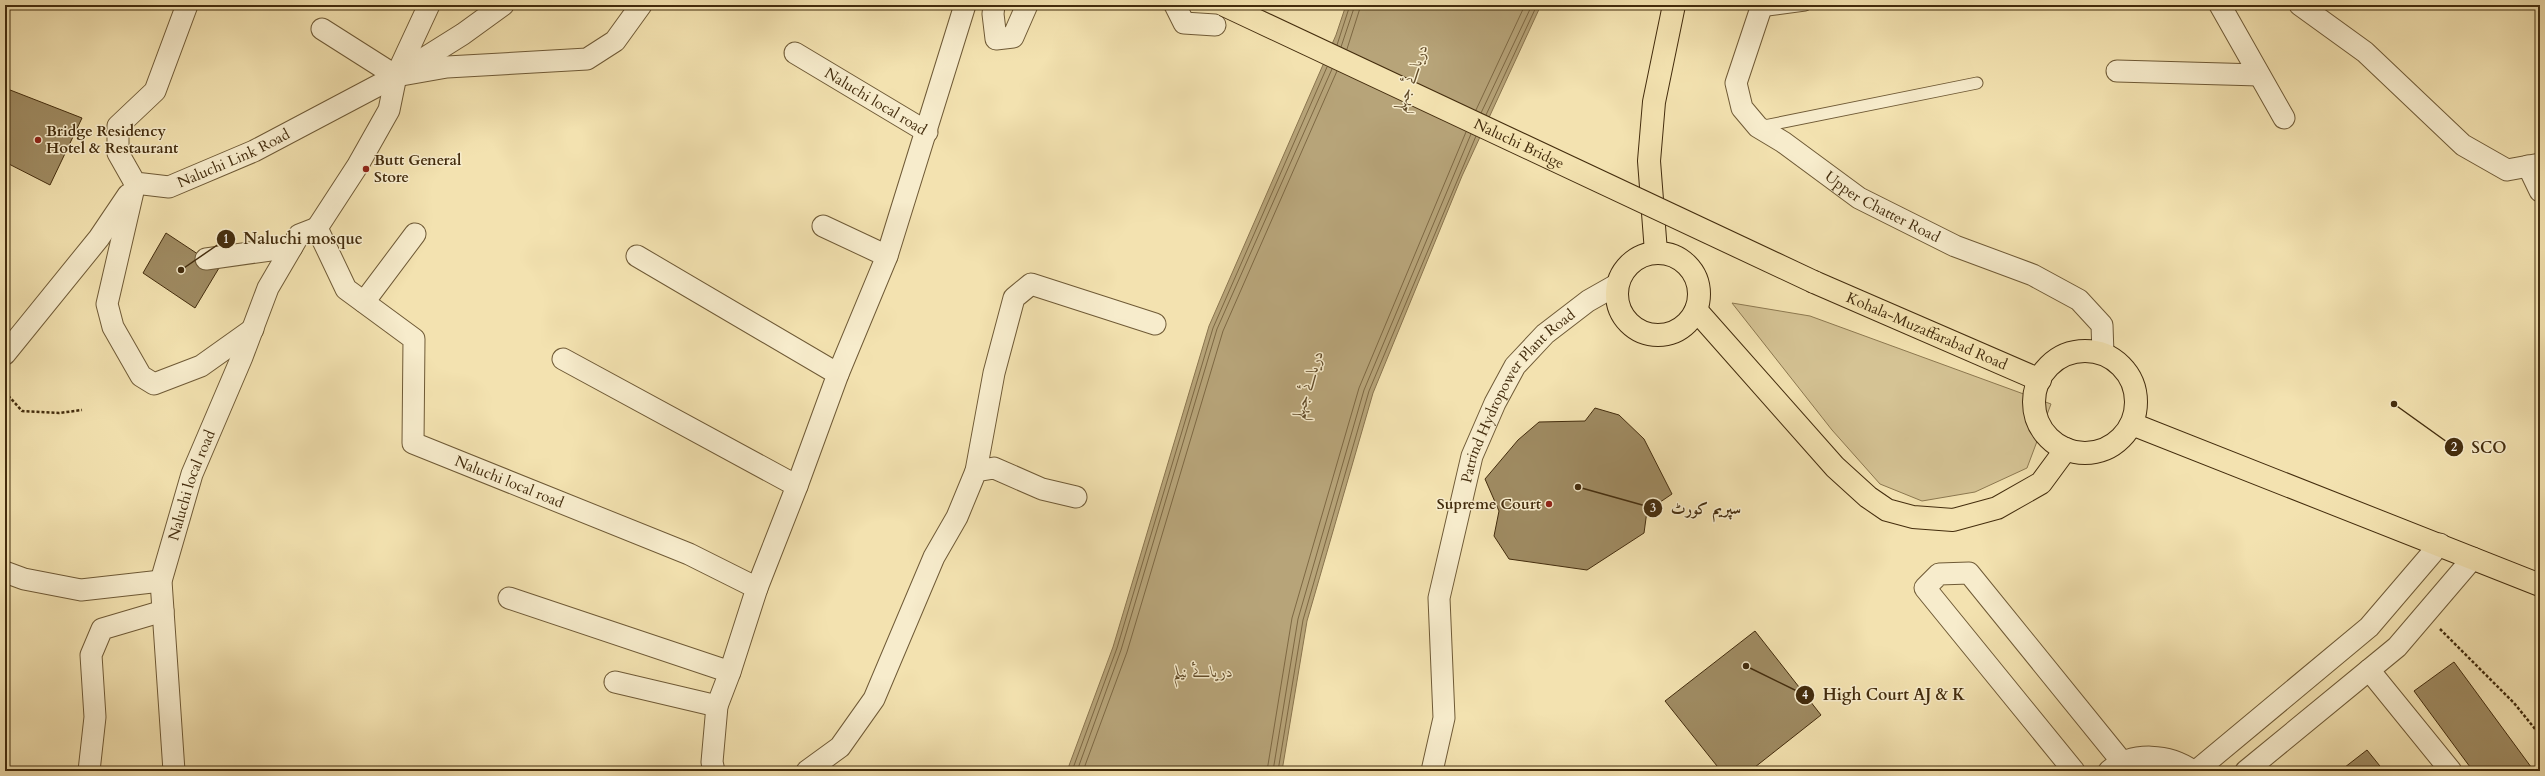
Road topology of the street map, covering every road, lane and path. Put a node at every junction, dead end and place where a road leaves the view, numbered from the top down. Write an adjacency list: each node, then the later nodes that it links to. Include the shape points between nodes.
1 (187, 5): 26 (street, via 155,91 118,126 118,153)
2 (429, 5): 20 (street)
3 (503, 5): 20 (street, via 463,34)
4 (641, 5): 20 (street, via 615,41 587,60 447,67)
5 (965, 5): 24 (street)
6 (994, 5): 7 (street, via 996,39 1013,37)
7 (1027, 5)
8 (1175, 5): 15 (street, via 1184,22)
9 (1224, 5): 36 (highway, Naluchi Bridge, bridge)
10 (1674, 5): 32 (highway, via 1654,102 1650,153)
11 (1805, 5): 14 (lane)
12 (2220, 5): 19 (street)
13 (2300, 5): 25 (street, via 2365,52 2463,146 2507,170)
14 (1761, 8): 23 (street, Upper Chatter Road, via 1736,83 1742,108)
15 (1215, 25)
16 (322, 29): 20 (street)
17 (795, 53): 24 (street, Naluchi local road)
18 (2117, 71): 19 (street)
19 (2259, 75): 22 (street)
20 (396, 76): 26 (street, Naluchi Link Road, via 254,151 169,187); 29 (street, via 389,110 358,165)
21 (1977, 83): 23 (lane)
22 (2284, 118)
23 (1758, 127): 43 (street, Upper Chatter Road, via 1783,142 1859,198 1955,246 2032,274 2079,300 2102,325)
24 (927, 132): 34 (street, Naluchi local road)
25 (2534, 165): 27 (street)
26 (136, 183): 41 (street, via 107,304 113,327 141,376 154,384 201,366); 42 (street, via 99,238)
27 (2540, 191)
28 (824, 226): 34 (street)
29 (317, 228): 31 (street, Naluchi local road, via 299,235); 38 (street, Naluchi local road, via 346,289)
30 (415, 234): 38 (street)
31 (292, 247): 35 (street); 41 (street, Naluchi local road, via 268,288)
32 (1656, 252): 37 (highway, via 1643,255 1632,262 1623,272); 39 (highway, via 1670,254 1683,260 1693,270 1700,297)
33 (637, 256): 45 (street)
34 (888, 256): 45 (street, Naluchi local road)
35 (206, 259)
36 (1814, 282): 46 (highway, Kohala-Muzaffarabad Road)
37 (1618, 284): 39 (highway, via 1620,310 1627,321 1637,329 1650,334 1664,335 1677,330 1688,322); 73 (street, Patrind Hydropower Plant Road, via 1588,301 1544,334 1515,366 1495,403 1472,456 1439,598 1444,718)
38 (364, 302): 59 (street, Naluchi local road, via 414,339 413,443 689,554)
39 (1696, 310): 50 (highway, via 1835,467 1868,498 1887,510 1913,517 1953,520 1997,508 2041,483)
40 (1155, 324): 51 (street, via 1031,284 1014,298 994,373)
41 (253, 329): 57 (street, Naluchi local road, via 192,474)
42 (5, 354)
43 (2103, 354): 46 (highway, via 2087,351 2070,353 2055,361); 49 (highway, via 2118,362 2129,375 2135,391 2136,408)
44 (563, 359): 52 (street)
45 (838, 374): 52 (street)
46 (2040, 380): 50 (highway, via 2036,388 2034,405 2038,421 2047,436)
47 (5, 392): 48 (path, via 22,411 60,413)
48 (82, 410)
49 (2132, 424): 50 (highway, via 2122,438 2108,448 2092,453); 54 (highway)
50 (2066, 449)
51 (976, 471): 53 (street, via 994,468 1042,489); 72 (street, via 957,516 934,557 874,699 840,747)
52 (797, 486): 59 (street)
53 (1076, 497)
54 (2440, 544): 55 (highway); 75 (street, via 2368,627)
55 (2473, 558): 58 (highway); 62 (street)
56 (5, 572): 57 (street, via 24,579 81,590)
57 (161, 582): 61 (street, Naluchi local road)
58 (2540, 585)
59 (757, 588): 64 (street)
60 (509, 598): 64 (street)
61 (163, 611): 70 (street, via 102,629 91,655 95,717); 71 (street, Naluchi local road)
62 (2425, 614): 63 (street, via 2397,647); 67 (path, via 2514,703)
63 (2369, 670): 76 (street); 77 (street)
64 (730, 672): 66 (street)
65 (615, 682): 66 (street)
66 (717, 706): 69 (street)
67 (2540, 735)
68 (2116, 767): 74 (street, via 1969,572 1939,574 1925,588); 75 (street, via 2137,758 2161,757)
69 (712, 768)
70 (89, 771)
71 (174, 771)
72 (807, 771)
73 (1432, 771)
74 (2074, 771)
75 (2195, 771)
76 (2246, 771)
77 (2451, 771)

